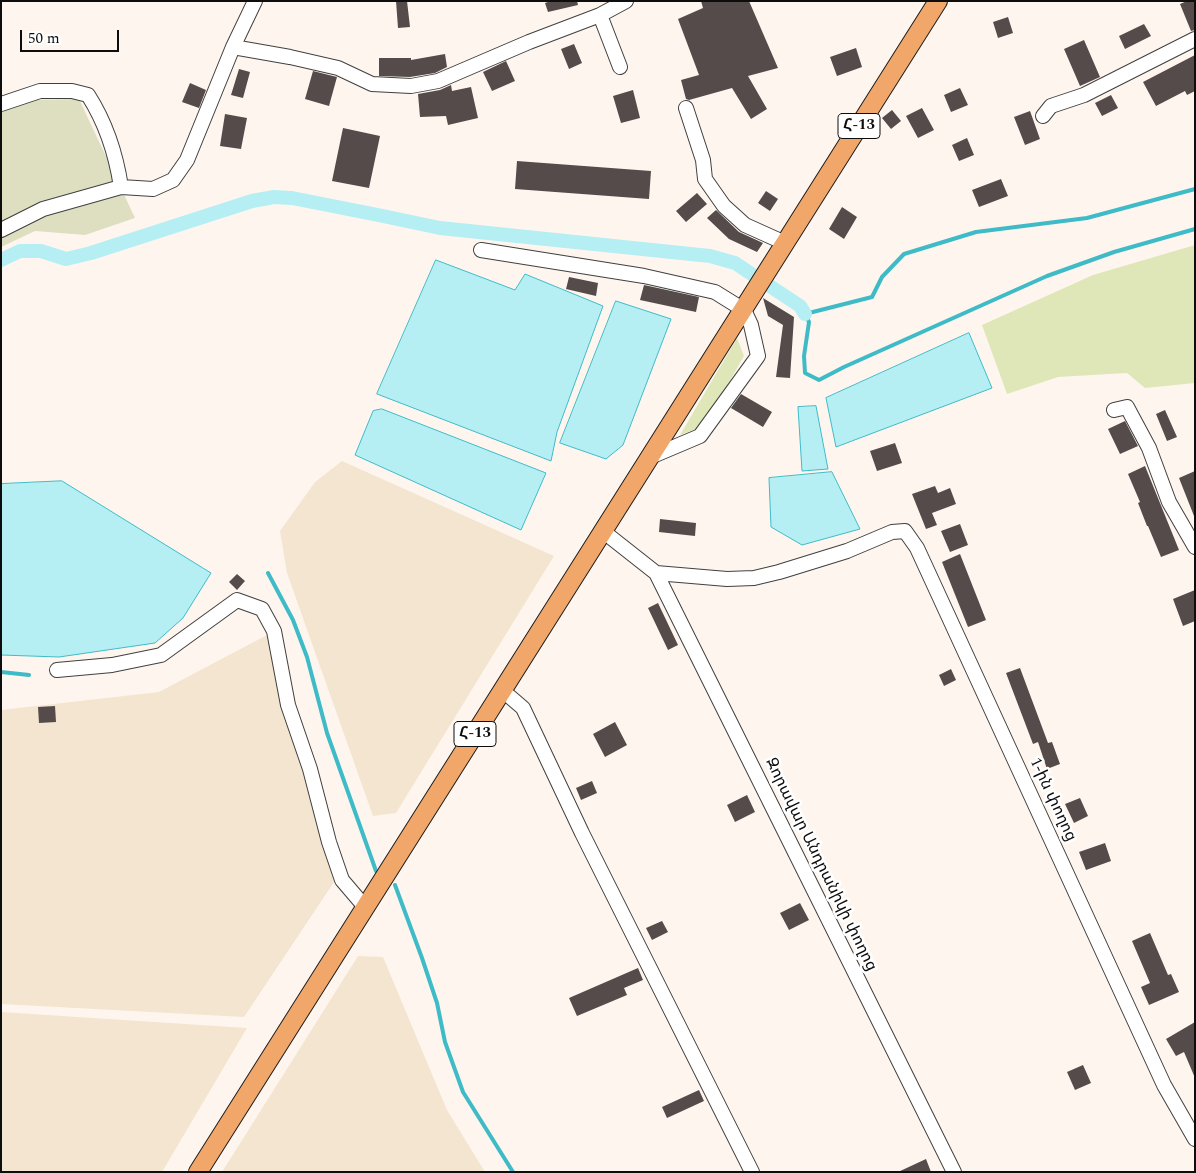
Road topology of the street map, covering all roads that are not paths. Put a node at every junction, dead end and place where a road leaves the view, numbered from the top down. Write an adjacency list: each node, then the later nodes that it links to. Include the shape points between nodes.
1 (254, 1): 6 (street)
2 (626, 1): 4 (street)
3 (938, 1): 13 (main road, Հ-13)
4 (600, 15): 6 (street, via 438,81 411,86 372,84 338,68); 7 (street)
5 (1195, 39): 10 (street, via 1084,94 1052,106)
6 (233, 48): 11 (street, via 187,160 173,180 153,188)
7 (620, 67)
8 (1, 104): 11 (street, via 40,91 72,91 88,95 116,158)
9 (686, 108): 13 (street, via 703,160 705,179 724,206 745,225)
10 (1043, 116)
11 (121, 187): 12 (street, via 42,209)
12 (1, 230)
13 (782, 247): 15 (main road, Հ-13)
14 (481, 250): 15 (street, via 644,276)
15 (748, 303): 17 (main road, Հ-13); 17 (street, via 758,356 700,436)
16 (1114, 410): 19 (street, via 1127,408 1149,448 1169,502)
17 (648, 458): 18 (main road, Հ-13)
18 (604, 532): 20 (street); 22 (main road, Հ-13)
19 (1195, 547)
20 (656, 573): 24 (street, 1-ին փողոց, via 754,578 847,551 892,532 905,531 917,548 1164,1085); 27 (street, Զորավար Անդրանիկի փողոց)
21 (57, 670): 23 (street, via 112,665 161,655 237,600 262,608 274,632 288,705 310,769 329,842 342,880)
22 (502, 690): 23 (main road, Հ-13); 26 (street, via 523,708)
23 (364, 907): 25 (main road, Հ-13)
24 (1195, 1139)
25 (198, 1172)
26 (752, 1172)
27 (954, 1172)

